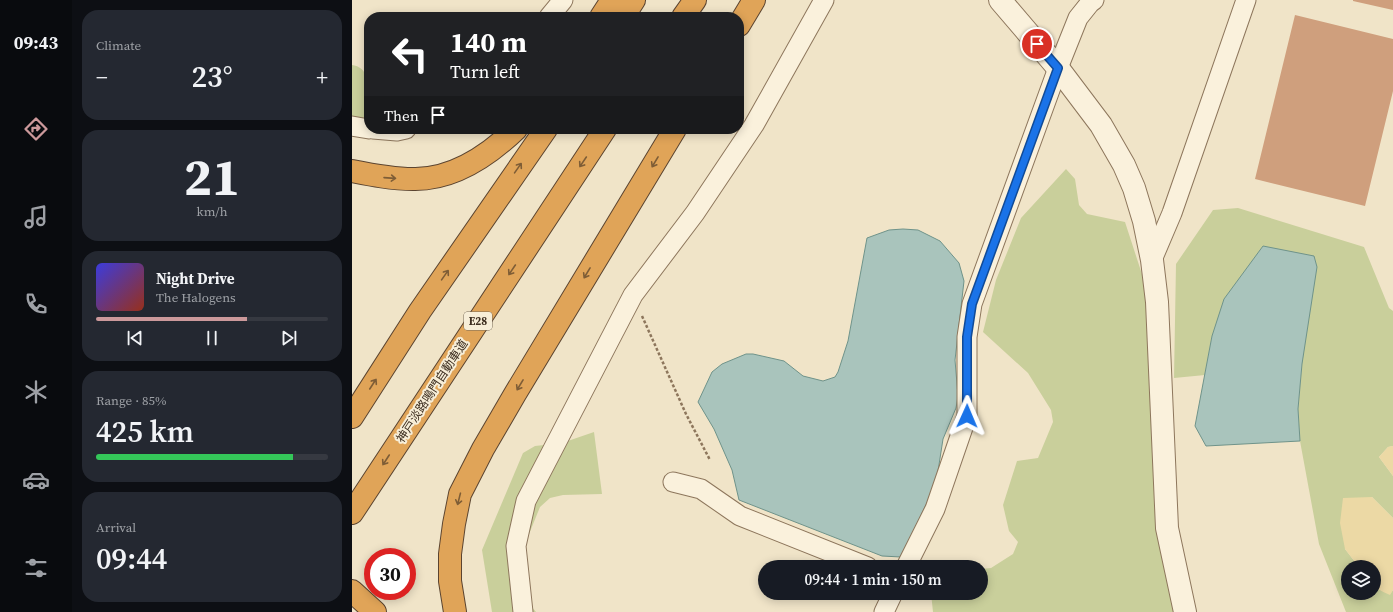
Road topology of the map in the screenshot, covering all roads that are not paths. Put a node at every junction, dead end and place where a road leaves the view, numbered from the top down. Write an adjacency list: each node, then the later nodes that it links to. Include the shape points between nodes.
1 (563, 0): 10 (street)
2 (612, 0): 11 (highway)
3 (634, 0): 12 (highway)
4 (695, 0): 13 (highway)
5 (754, 0): 14 (highway)
6 (824, 0): 33 (street, via 754,125 633,296 526,501 516,546)
7 (1000, 0): 15 (street)
8 (1094, 0): 15 (street, via 1078,18)
9 (1246, 0): 23 (street, via 1172,213)
10 (553, 12)
11 (604, 12)
12 (626, 12)
13 (687, 12)
14 (744, 16)
15 (1058, 68): 23 (street, via 1101,125 1124,165 1144,221); 28 (street, via 972,304 967,337 967,416 935,509)
16 (352, 126): 17 (street)
17 (364, 128)
18 (511, 134): 22 (highway, one-way to 18, via 414,179 435,176 478,160)
19 (543, 134): 24 (highway, one-way to 19, via 420,311)
20 (602, 134): 26 (highway, 神戸淡路鳴門自動車道 / E28, one-way to 26)
21 (672, 134): 32 (highway, one-way to 32, via 515,394 460,494 450,554 450,581)
22 (352, 171)
23 (1152, 260): 35 (street, via 1158,302 1167,528)
24 (352, 417)
25 (672, 482): 27 (street, via 701,489 740,516)
26 (352, 513)
27 (850, 560)
28 (910, 560)
29 (352, 591): 31 (highway)
30 (890, 600): 34 (street)
31 (375, 612)
32 (455, 612)
33 (523, 612)
34 (884, 612)
35 (1185, 612)

